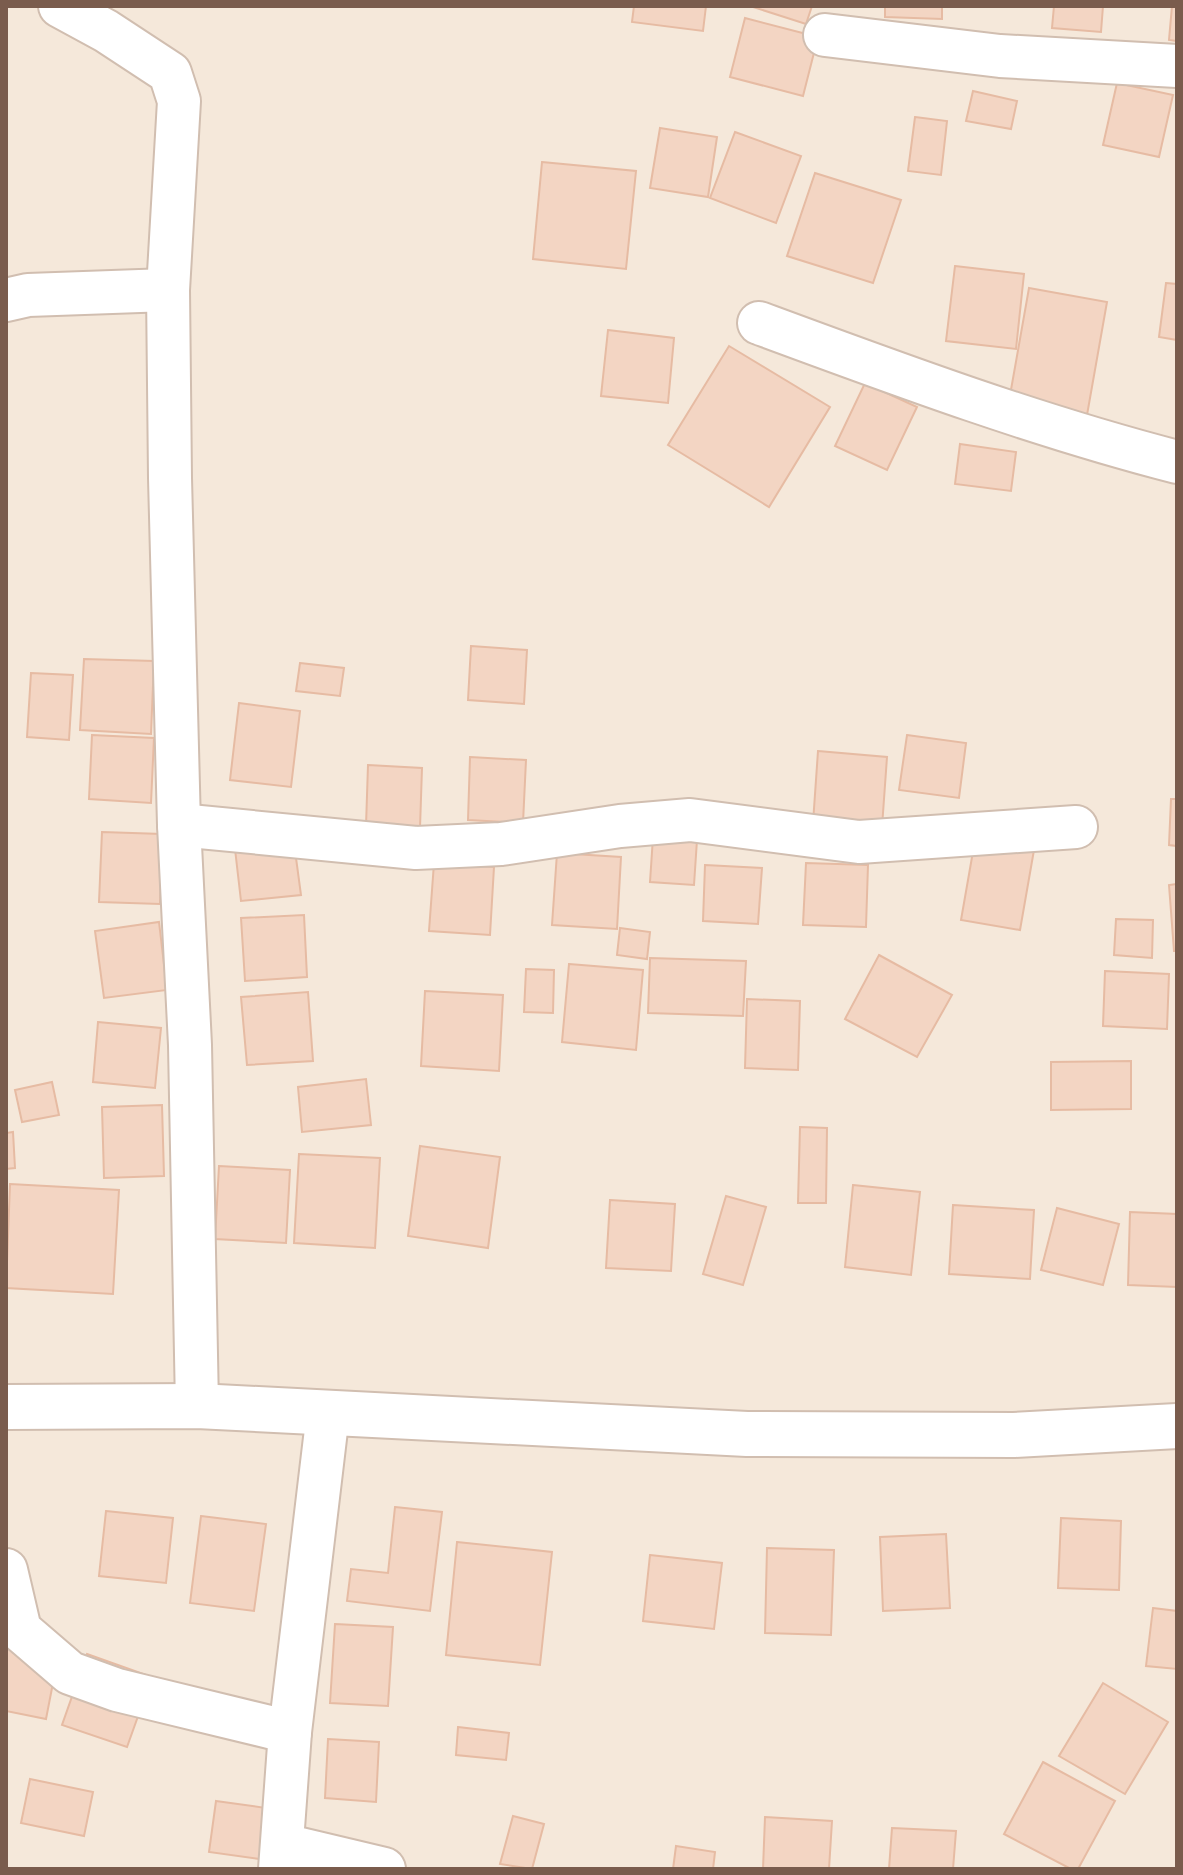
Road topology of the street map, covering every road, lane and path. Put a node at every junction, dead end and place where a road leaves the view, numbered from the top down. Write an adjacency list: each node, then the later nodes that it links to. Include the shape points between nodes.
1 (60, 6): 4 (street, via 170,73 179,101)
2 (825, 35): 3 (street, via 1000,56)
3 (1177, 66)
4 (168, 290): 5 (street); 8 (street)
5 (6, 300)
6 (759, 323): 7 (street, via 953,395)
7 (1177, 462)
8 (179, 825): 9 (street, via 416,848 501,844 690,820 859,842); 10 (street, via 190,1045)
9 (1076, 827)
10 (197, 1406): 11 (street); 12 (street)
11 (6, 1407)
12 (328, 1413): 13 (street, via 747,1434 1014,1435); 15 (street)
13 (1177, 1426)
14 (6, 1570): 15 (street, via 20,1630 70,1673 117,1690)
15 (290, 1732): 16 (street)
16 (282, 1857): 17 (street)
17 (384, 1869)

